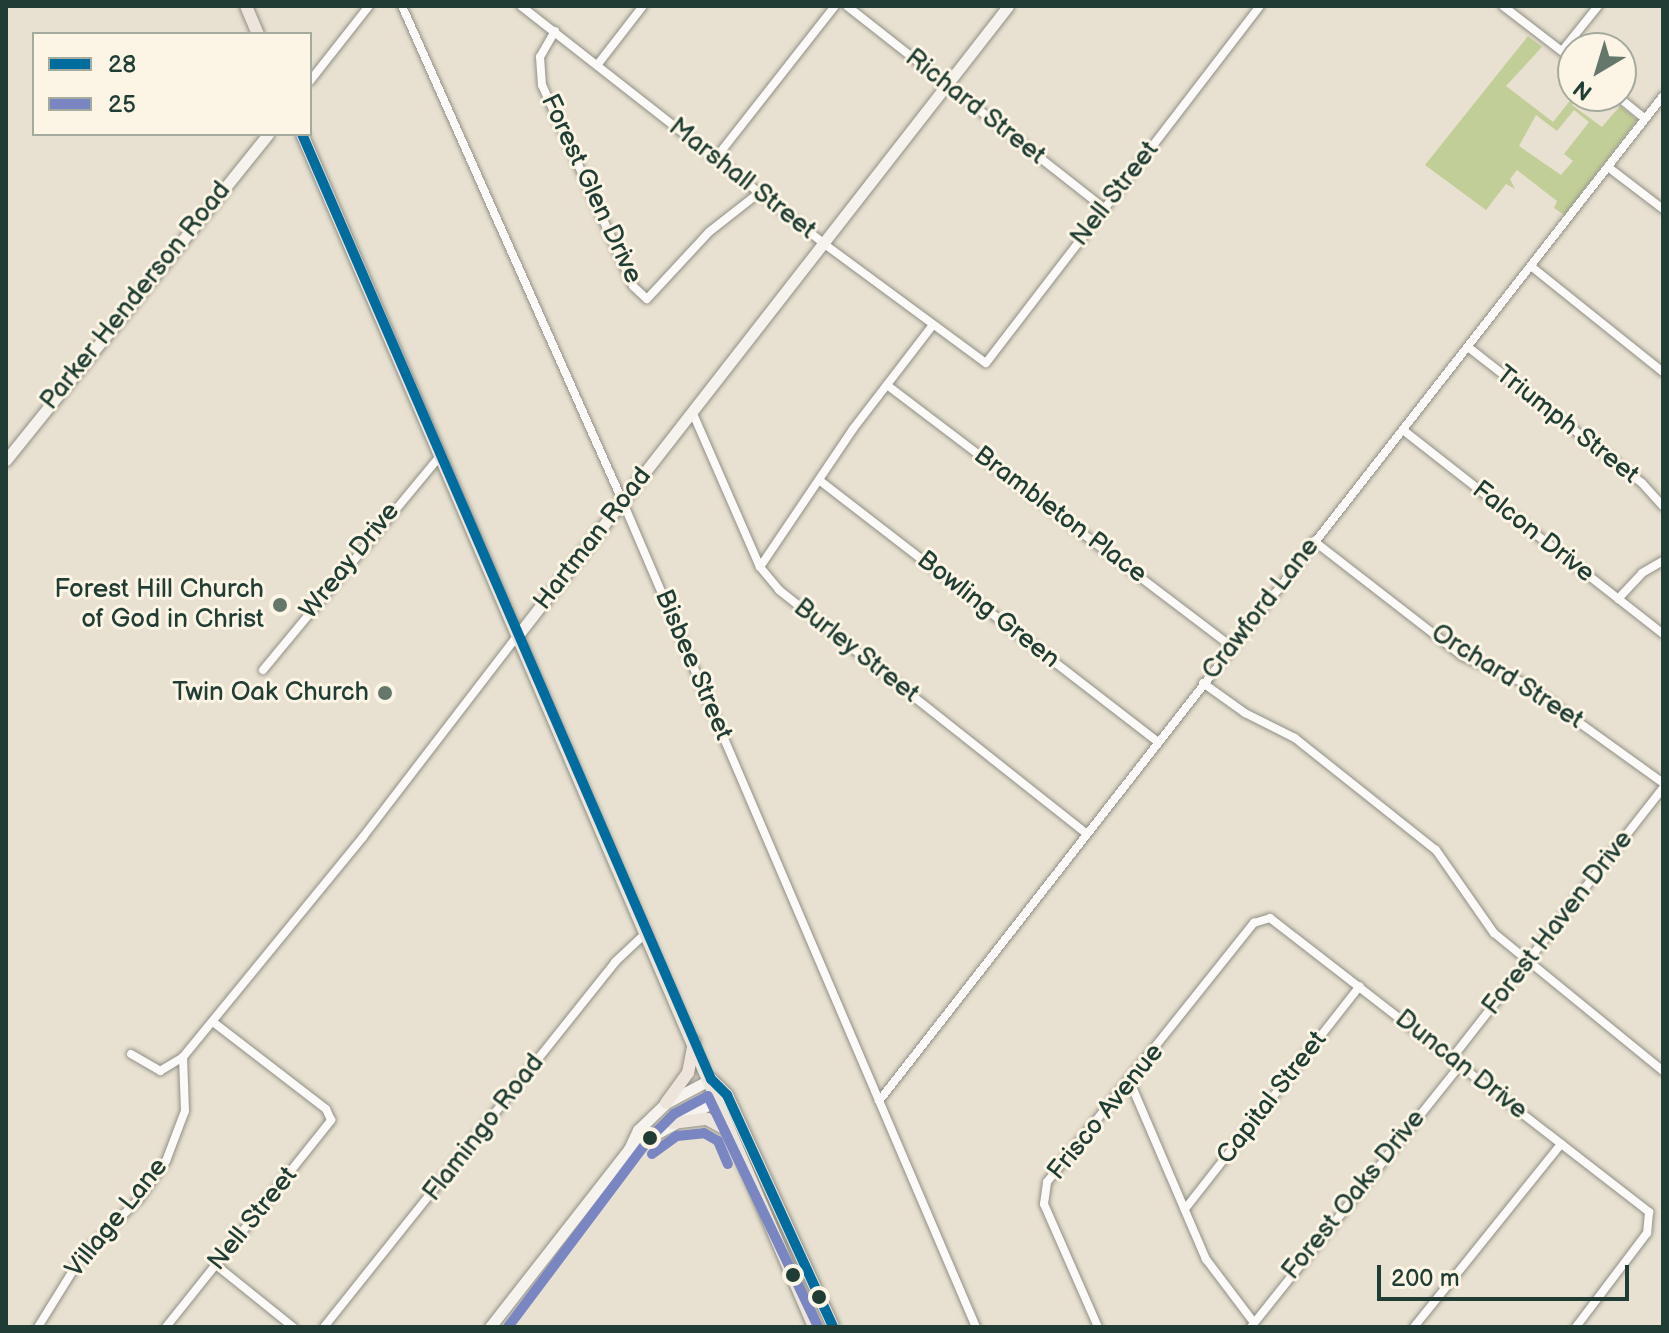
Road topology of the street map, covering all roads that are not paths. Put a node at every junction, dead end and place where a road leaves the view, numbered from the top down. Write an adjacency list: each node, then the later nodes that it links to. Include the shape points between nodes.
1 (246, 6): 13 (main road)
2 (369, 6): 17 (street)
3 (402, 6): 41 (street, Bisbee Street)
4 (521, 6): 12 (street, Marshall Street)
5 (643, 6): 16 (street)
6 (835, 6): 24 (street)
7 (847, 6): 18 (street, Richard Street)
8 (1008, 6): 18 (street, Hartman Road)
9 (1260, 6): 27 (street, Nell Street)
10 (1503, 6): 15 (street)
11 (1598, 6): 14 (street)
12 (555, 31): 16 (street, Marshall Street); 26 (street, Forest Glen Drive, via 540,57 542,85 633,286 647,299 709,232)
13 (257, 32)
14 (1577, 32)
15 (1557, 47)
16 (598, 64): 24 (street, Marshall Street)
17 (312, 78)
18 (948, 86): 27 (street, Richard Street); 29 (street, Hartman Road)
19 (1663, 96): 21 (street, Crawford Lane)
20 (1636, 112): 21 (street)
21 (1645, 119): 25 (street, Crawford Lane)
22 (266, 136): 39 (street, Parker Henderson Road)
23 (303, 136): 38 (main road)
24 (715, 159): 26 (street, Marshall Street)
25 (1608, 167): 28 (street); 30 (street, Crawford Lane)
26 (759, 193): 29 (street, Marshall Street)
27 (1104, 208): 33 (street, Nell Street, via 992,357 981,362)
28 (1663, 209)
29 (823, 243): 31 (street, Marshall Street); 36 (street, Hartman Road)
30 (1532, 267): 32 (street, Crawford Lane); 34 (street)
31 (932, 326): 33 (street, Marshall Street); 35 (street)
32 (1468, 347): 37 (street, Crawford Lane); 42 (street, Triumph Street, via 1642,483)
33 (965, 350)
34 (1663, 372)
35 (887, 385): 40 (street); 49 (street, Brambleton Place)
36 (694, 416): 41 (street, Hartman Road); 45 (street, Burley Street)
37 (1403, 430): 43 (street, Crawford Lane); 46 (street, Falcon Drive)
38 (441, 455): 48 (main road); 50 (street, Wreay Drive)
39 (6, 460)
40 (819, 480): 45 (street); 52 (street, Bowling Green)
41 (622, 500): 48 (street, Hartman Road); 69 (street, Bisbee Street)
42 (1663, 506)
43 (1314, 541): 49 (street, Crawford Lane); 53 (street, Orchard Street, via 1462,656 1524,683)
44 (1663, 561): 46 (street, via 1642,573)
45 (760, 567): 54 (street, Burley Street, via 779,590)
46 (1618, 599): 47 (street, Falcon Drive)
47 (1663, 634)
48 (518, 635): 56 (main road); 59 (street, Hartman Road)
49 (1231, 646): 51 (street, Crawford Lane)
50 (263, 670)
51 (1203, 683): 52 (street, Crawford Lane); 57 (street, via 1245,713 1295,738 1436,850 1453,868 1477,914)
52 (1156, 740): 54 (street, Crawford Lane)
53 (1663, 785): 57 (street, Forest Haven Drive)
54 (1086, 833): 69 (street, Crawford Lane)
55 (1261, 919): 58 (street, Duncan Drive, via 1279,922); 67 (street, Frisco Avenue)
56 (647, 932): 60 (main road); 83 (street, Flamingo Road, via 615,962)
57 (1524, 960): 63 (street, Forest Haven Drive); 65 (street)
58 (1360, 986): 63 (street, Duncan Drive); 75 (street, Capital Street)
59 (213, 1022): 62 (street, Hartman Road); 76 (street, Nell Street, via 326,1109 331,1120)
60 (694, 1039): 66 (main road); 70 (main road, via 688,1073)
61 (131, 1054): 62 (street, via 160,1071)
62 (183, 1057): 80 (street, Village Lane, via 185,1111 166,1161 139,1199 82,1256)
63 (1452, 1058): 64 (street, Duncan Drive)
64 (1460, 1065): 73 (street, Duncan Drive); 79 (street, Forest Oaks Drive)
65 (1663, 1071)
66 (711, 1079): 68 (main road); 70 (street)
67 (1130, 1082): 75 (street); 88 (street, Frisco Avenue, via 1047,1182 1043,1199)
68 (721, 1097): 71 (street); 72 (main road); 77 (main road)
69 (879, 1101): 87 (street, Bisbee Street)
70 (666, 1103): 74 (street, via 638,1130)
71 (672, 1123): 72 (main road, via 706,1119); 74 (street)
72 (729, 1131): 78 (main road)
73 (1561, 1144): 89 (street); 90 (street, Duncan Drive, via 1645,1208 1652,1223)
74 (629, 1149): 84 (street)
75 (1185, 1209): 79 (street, via 1211,1268 1242,1300)
76 (216, 1265): 81 (street, Nell Street); 82 (street)
77 (823, 1302): 78 (main road); 86 (main road)
78 (807, 1309): 85 (main road)
79 (1252, 1324)
80 (38, 1327)
81 (166, 1327)
82 (293, 1327)
83 (324, 1327)
84 (490, 1327)
85 (814, 1327)
86 (833, 1327)
87 (976, 1327)
88 (1098, 1327)
89 (1414, 1327)
90 (1576, 1327)

